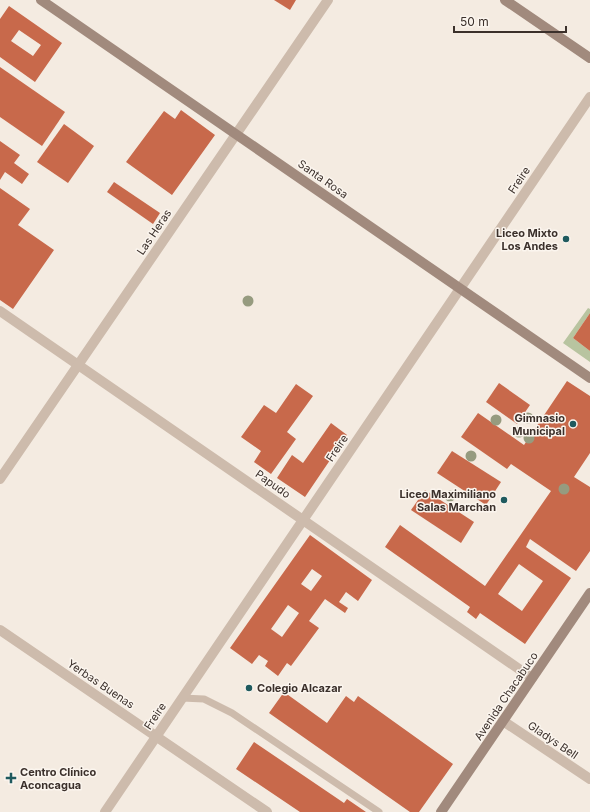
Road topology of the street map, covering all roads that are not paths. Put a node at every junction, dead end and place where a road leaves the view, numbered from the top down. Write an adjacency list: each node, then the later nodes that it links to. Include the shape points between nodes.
1 (41, 0): 6 (main road, Santa Rosa)
2 (328, 0): 6 (street, Las Heras)
3 (506, 0): 4 (main road)
4 (590, 58)
5 (590, 97): 7 (street, Freire)
6 (236, 134): 7 (main road, Santa Rosa); 9 (street, Las Heras)
7 (460, 289): 10 (main road, Santa Rosa); 12 (street, Freire)
8 (0, 311): 9 (street, Papudo)
9 (78, 364): 11 (street, Las Heras); 12 (street, Papudo)
10 (590, 378)
11 (0, 479)
12 (303, 520): 15 (street, Papudo); 16 (street, Freire)
13 (590, 593): 15 (main road, Avenida Chacabuco)
14 (0, 630): 18 (street, Yerbas Buenas)
15 (532, 678): 17 (main road, Avenida Chacabuco)
16 (182, 698): 18 (street, Freire); 22 (lane, via 204,699 232,713)
17 (503, 721): 19 (street, Gladys Bell); 23 (main road, Avenida Chacabuco)
18 (156, 736): 20 (street, Freire); 21 (street, Yerbas Buenas)
19 (590, 779)
20 (104, 812)
21 (267, 812)
22 (379, 812)
23 (441, 812)

